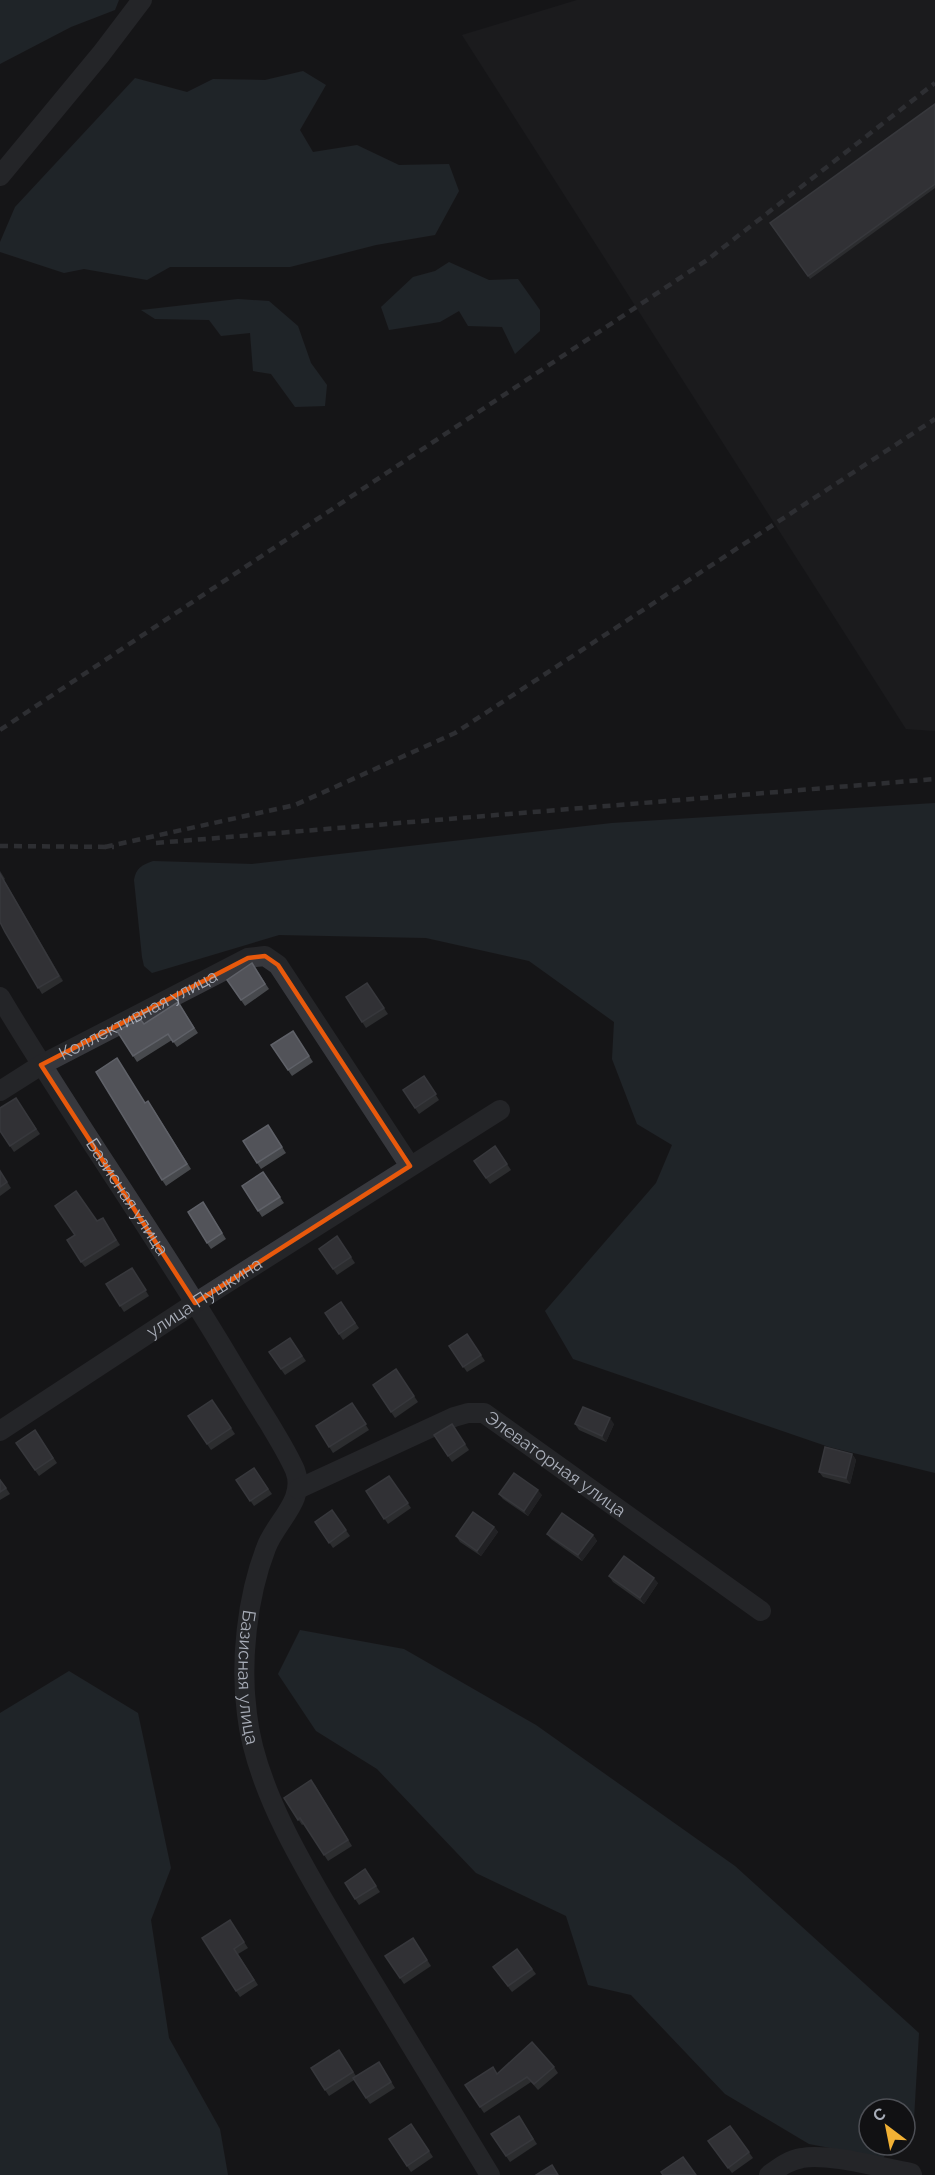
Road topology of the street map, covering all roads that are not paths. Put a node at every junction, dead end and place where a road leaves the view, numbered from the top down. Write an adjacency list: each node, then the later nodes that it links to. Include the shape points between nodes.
1 (142, 0): 2 (street)
2 (0, 176)
3 (0, 997): 4 (street, Базисная улица)
4 (41, 1065): 5 (street, Коллективная улица); 7 (street, Коллективная улица, via 248,958 265,956 278,964); 8 (street, Базисная улица)
5 (0, 1091)
6 (500, 1110): 7 (street, улица Пушкина)
7 (410, 1166): 8 (street, улица Пушкина)
8 (195, 1303): 9 (street, улица Пушкина); 10 (street, Базисная улица, via 282,1446 296,1473)
9 (0, 1431)
10 (298, 1489): 11 (street, Элеваторная улица, via 454,1418 484,1413); 13 (street, Базисная улица, via 267,1544 249,1615 246,1714 255,1754 309,1876)
11 (761, 1611)
12 (911, 2174): 14 (street, via 820,2156 785,2163)
13 (490, 2175)
14 (769, 2175)

